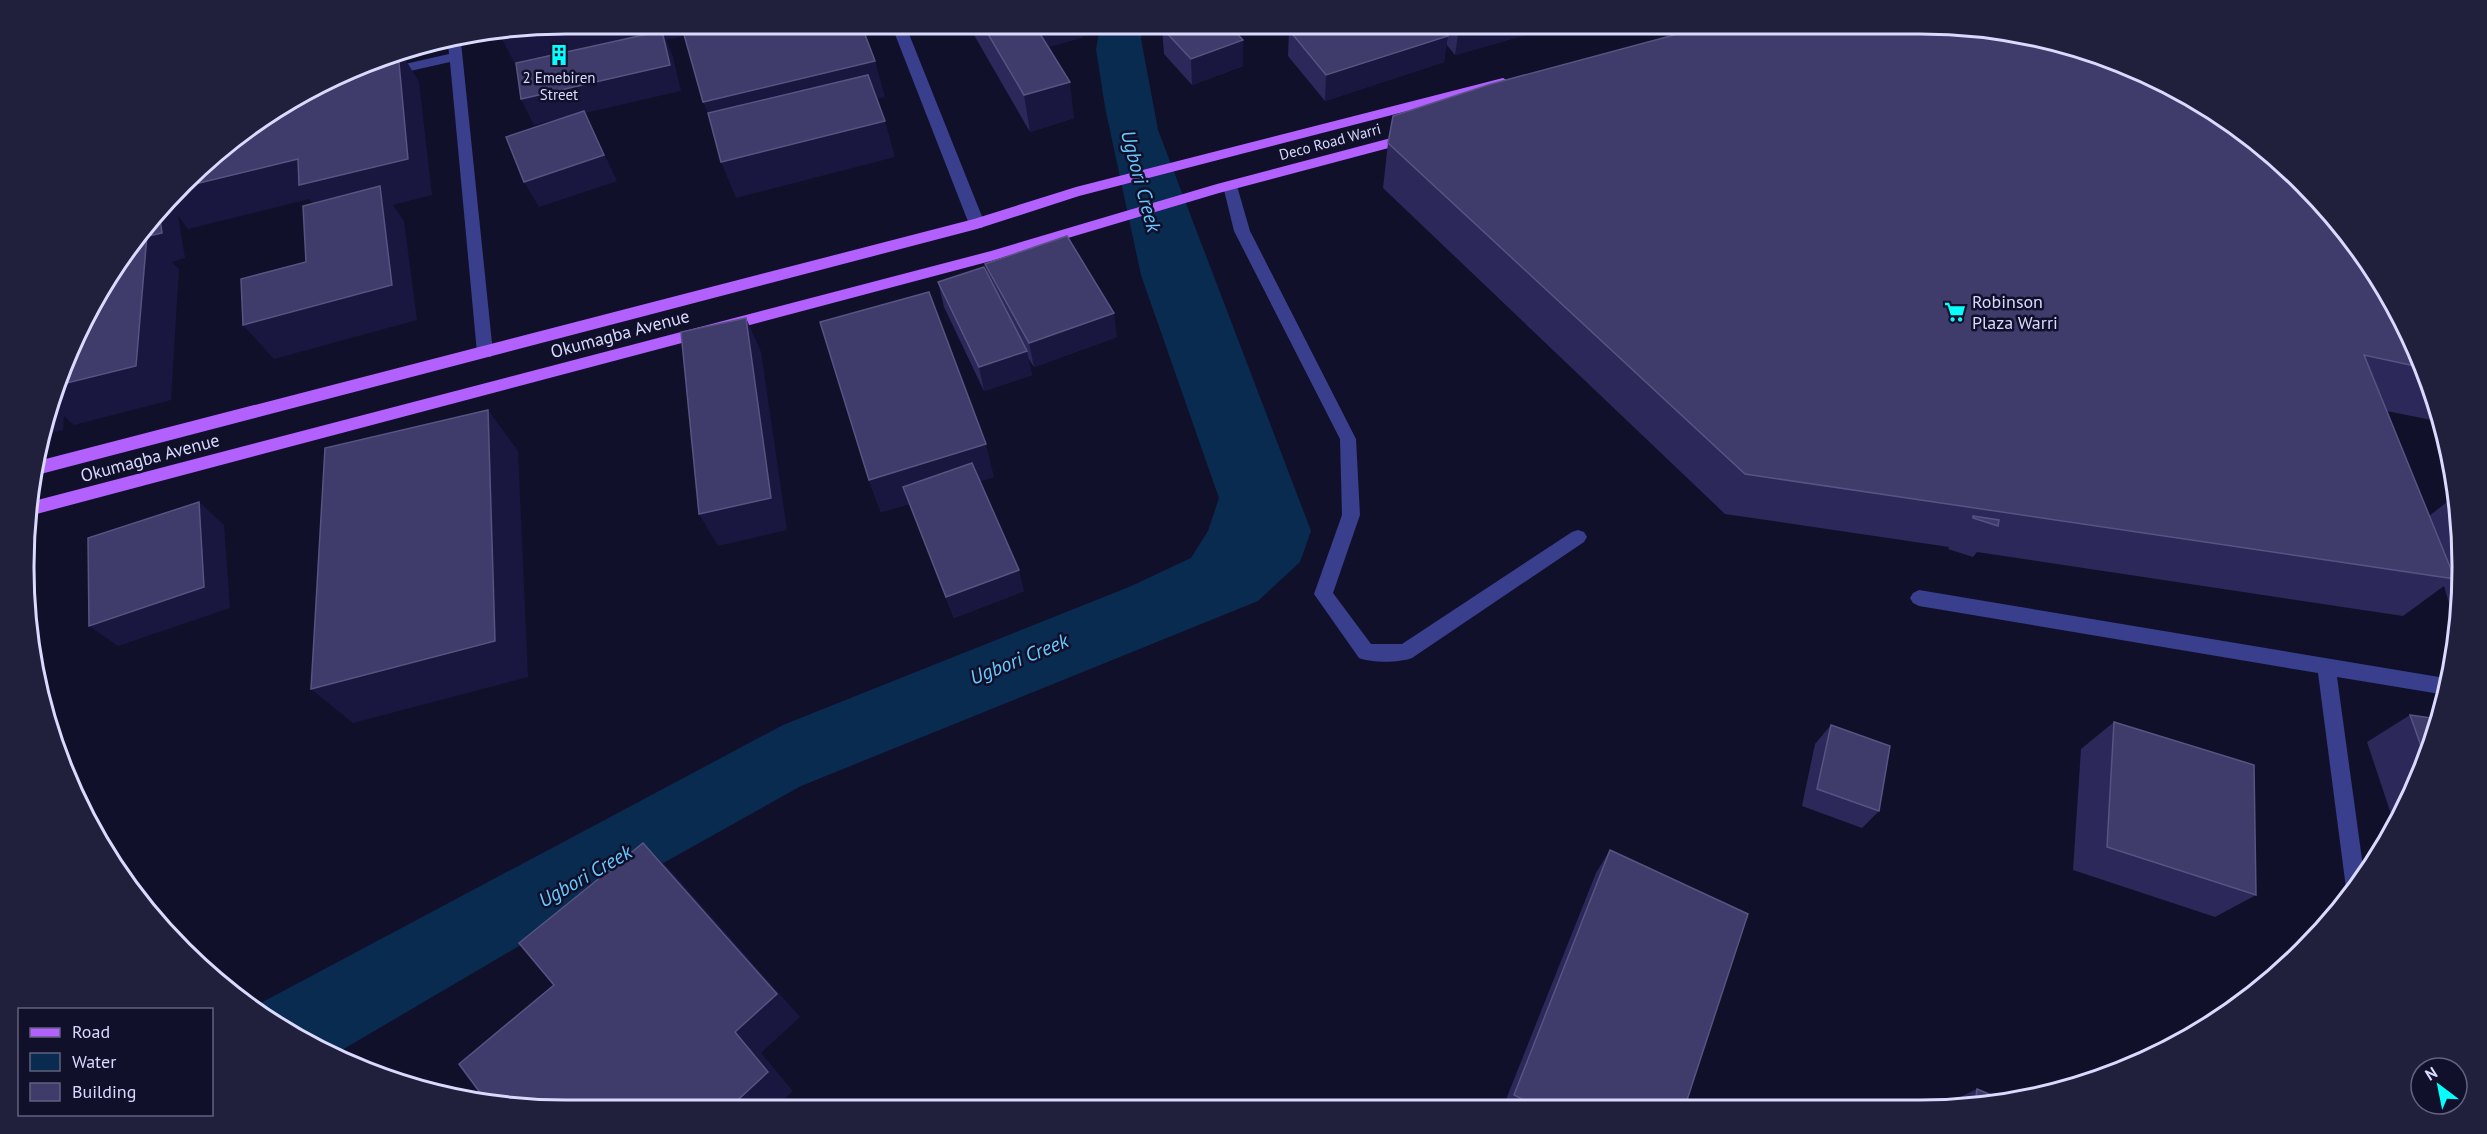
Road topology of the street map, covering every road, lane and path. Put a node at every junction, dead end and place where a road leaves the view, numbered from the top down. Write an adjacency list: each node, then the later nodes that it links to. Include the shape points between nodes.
1 (902, 34): 8 (street)
2 (456, 49): 3 (street); 9 (street)
3 (370, 76)
4 (1519, 78): 6 (main road, Deco Road Warri)
5 (1424, 134): 7 (main road, Deco Road Warri)
6 (1187, 164): 8 (main road, Okumagba Avenue, via 1076,192)
7 (1224, 187): 11 (main road, Okumagba Avenue, via 991,256); 12 (street, via 1242,231 1348,439 1352,515 1323,594 1366,652 1405,652)
8 (977, 224): 9 (main road, Okumagba Avenue)
9 (485, 353): 10 (main road, Okumagba Avenue)
10 (44, 466)
11 (38, 507)
12 (1578, 537)
13 (1918, 598): 14 (street)
14 (2326, 666): 15 (street); 16 (street)
15 (2439, 685)
16 (2354, 875)

